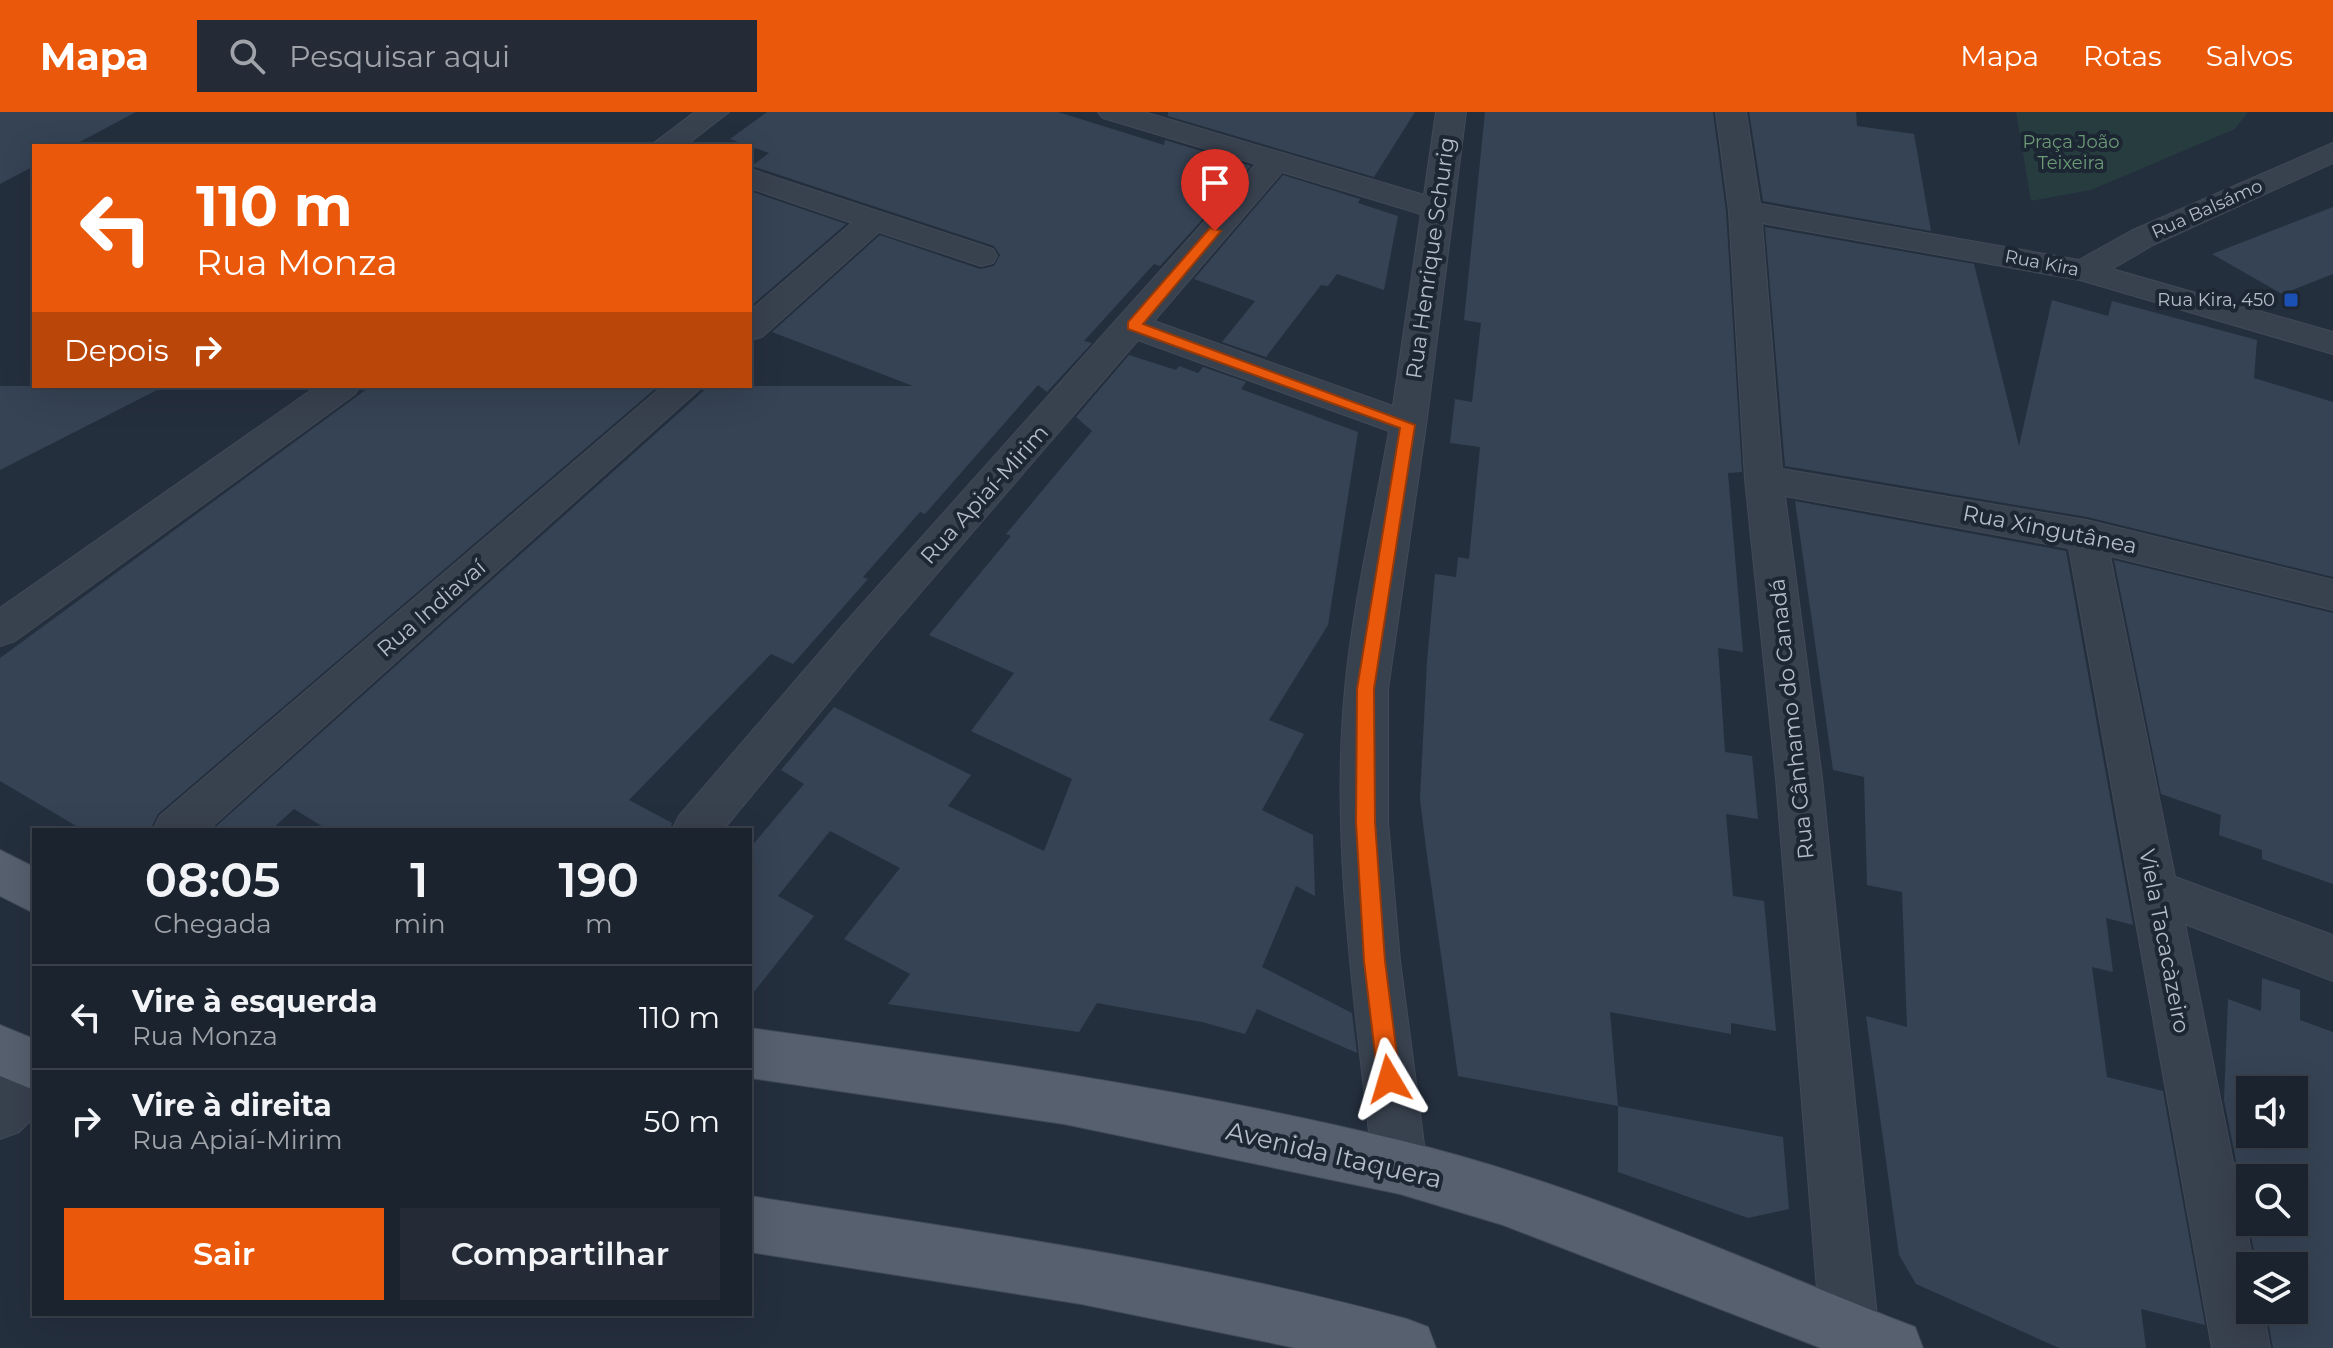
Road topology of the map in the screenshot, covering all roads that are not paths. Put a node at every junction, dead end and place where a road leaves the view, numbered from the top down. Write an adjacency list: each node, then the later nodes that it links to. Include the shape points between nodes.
1 (714, 112): 5 (street)
2 (1113, 112): 7 (street)
3 (1451, 112): 9 (street, Rua Henrique Schurig)
4 (1731, 112): 10 (street, Rua Cânhamo do Canadá)
5 (668, 144)
6 (2333, 152): 13 (street, Rua Balsámo, via 2142,238)
7 (1276, 160): 9 (street); 14 (street, Rua Apiaí-Mirim)
8 (752, 179): 11 (street)
9 (1436, 208): 19 (street, Rua Henrique Schurig)
10 (1745, 211): 13 (street, Rua Kira); 20 (street, Rua Cânhamo do Canadá)
11 (874, 220): 12 (street); 15 (street)
12 (981, 256)
13 (2084, 271): 16 (street, Rua Kira)
14 (1133, 326): 19 (street); 25 (street, Rua Apiaí-Mirim)
15 (752, 327)
16 (2333, 343)
17 (339, 388): 23 (street)
18 (683, 388): 24 (street, Rua Indiavaí)
19 (1408, 425): 35 (street, Rua Henrique Schurig, via 1366,689 1365,822 1375,961)
20 (1764, 479): 21 (street, Rua Xingutânea); 37 (street, Rua Cânhamo do Canadá)
21 (2086, 534): 22 (street, Rua Xingutânea); 28 (street, Viela Tacacàzeiro)
22 (2333, 595)
23 (0, 630)
24 (178, 828)
25 (697, 828)
26 (0, 871): 27 (main road)
27 (32, 891)
28 (2156, 891): 29 (street); 39 (street, Viela Tacacàzeiro)
29 (2333, 958)
30 (0, 1050): 32 (main road)
31 (752, 1053): 35 (main road, Avenida Itaquera, via 1064,1098)
32 (32, 1064)
33 (32, 1082): 34 (street)
34 (0, 1113)
35 (1400, 1167): 37 (main road, Avenida Itaquera, via 1503,1197)
36 (752, 1224): 38 (main road, via 1128,1286 1341,1328)
37 (1872, 1338)
38 (1407, 1348)
39 (2241, 1348)

